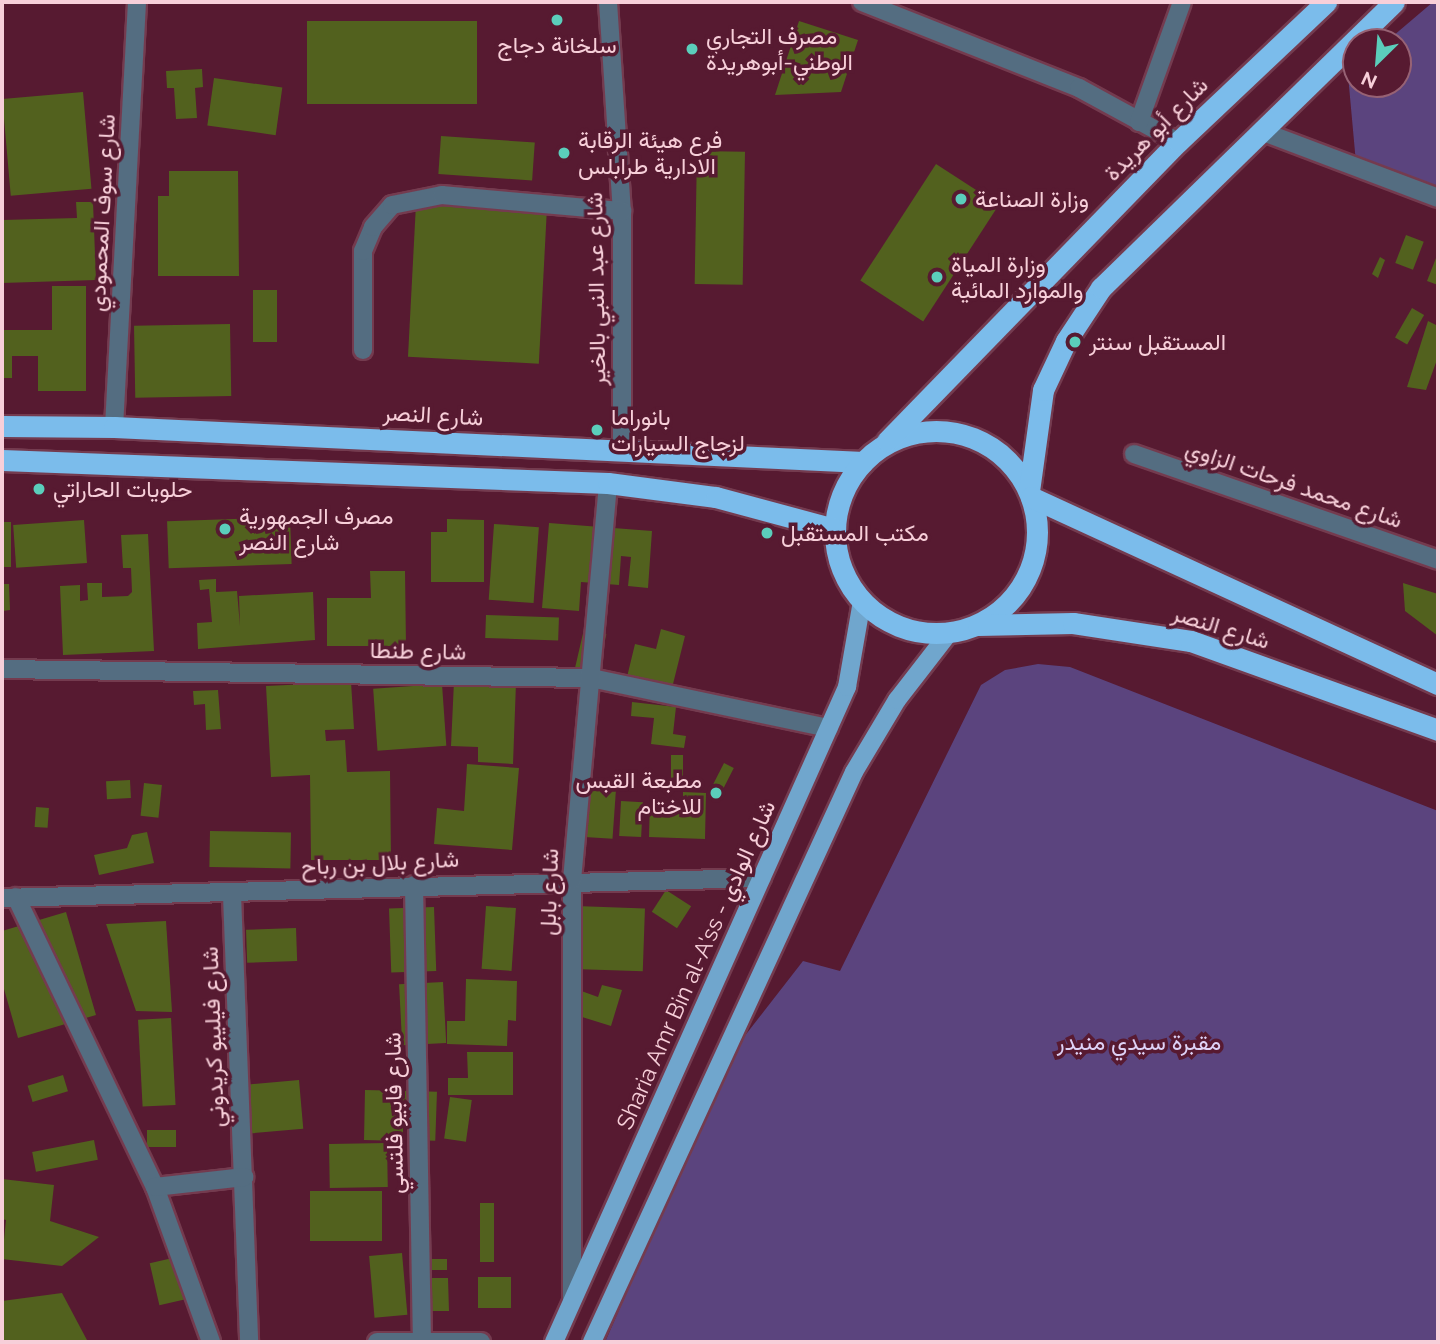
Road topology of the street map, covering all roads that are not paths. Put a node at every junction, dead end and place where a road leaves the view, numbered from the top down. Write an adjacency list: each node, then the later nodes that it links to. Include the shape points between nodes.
1 (137, 2): 14 (street, شارع سوف المحمودي)
2 (608, 2): 11 (street, شارع عبد النبي بالخير)
3 (862, 2): 7 (street, via 1079,88)
4 (1182, 2): 7 (street)
5 (1326, 2): 9 (highway, شارع أبو هريدة)
6 (1394, 2): 8 (highway)
7 (1139, 121): 9 (street)
8 (1261, 131): 10 (street); 21 (highway, via 1101,288 1066,341 1043,390)
9 (1178, 142): 15 (highway, شارع أبو هريدة)
10 (1438, 198)
11 (622, 211): 12 (street, via 442,195 392,205 373,227 363,251); 16 (street, شارع عبد النبي بالخير)
12 (363, 350)
13 (2, 426): 14 (highway, شارع النصر)
14 (114, 427): 16 (highway, شارع النصر)
15 (880, 448): 19 (highway); 21 (highway, via 926,431 976,439 998,452)
16 (622, 451): 19 (highway, شارع النصر)
17 (1134, 454): 23 (street, شارع محمد فرحات الزاوي)
18 (2, 460): 20 (highway)
19 (863, 462): 22 (highway, via 848,482)
20 (608, 483): 22 (highway, via 716,497); 28 (street, شارع بابل)
21 (1030, 494): 25 (highway, via 1037,527 1035,557 1023,585 1004,609); 29 (highway, شارع النصر)
22 (835, 529): 24 (highway, via 838,556)
23 (1438, 560)
24 (862, 601): 26 (highway, via 917,632); 30 (main road, Sharia Amr Bin al-A'ss - شارع الوادي, via 847,687)
25 (978, 625): 26 (highway); 31 (highway, شارع النصر, via 1073,623 1191,641)
26 (948, 633): 46 (main road, via 897,700 854,772)
27 (2, 669): 28 (street, شارع طنطا)
28 (591, 678): 30 (street, شارع طنطا); 33 (street, شارع بابل)
29 (1438, 684)
30 (829, 728): 32 (main road, Sharia Amr Bin al-A'ss - شارع الوادي)
31 (1438, 730)
32 (762, 878): 33 (street, شارع بلال بن رباح); 39 (main road, Sharia Amr Bin al-A'ss - شارع الوادي)
33 (572, 880): 34 (street, شارع بلال بن رباح); 39 (street, شارع بابل)
34 (414, 885): 35 (street, شارع بلال بن رباح); 40 (street, شارع فابيو فلتسي)
35 (232, 895): 36 (street, شارع بلال بن رباح); 37 (street, شارع فيليبو كريدوني)
36 (9, 897): 38 (street)
37 (244, 1177): 38 (street); 42 (street, شارع فيليبو كريدوني)
38 (155, 1187): 41 (street)
39 (572, 1303): 45 (main road, Sharia Amr Bin al-A'ss - شارع الوادي)
40 (422, 1339): 43 (street); 44 (street)
41 (211, 1342)
42 (248, 1342)
43 (377, 1342)
44 (481, 1342)
45 (554, 1342)
46 (592, 1342)

